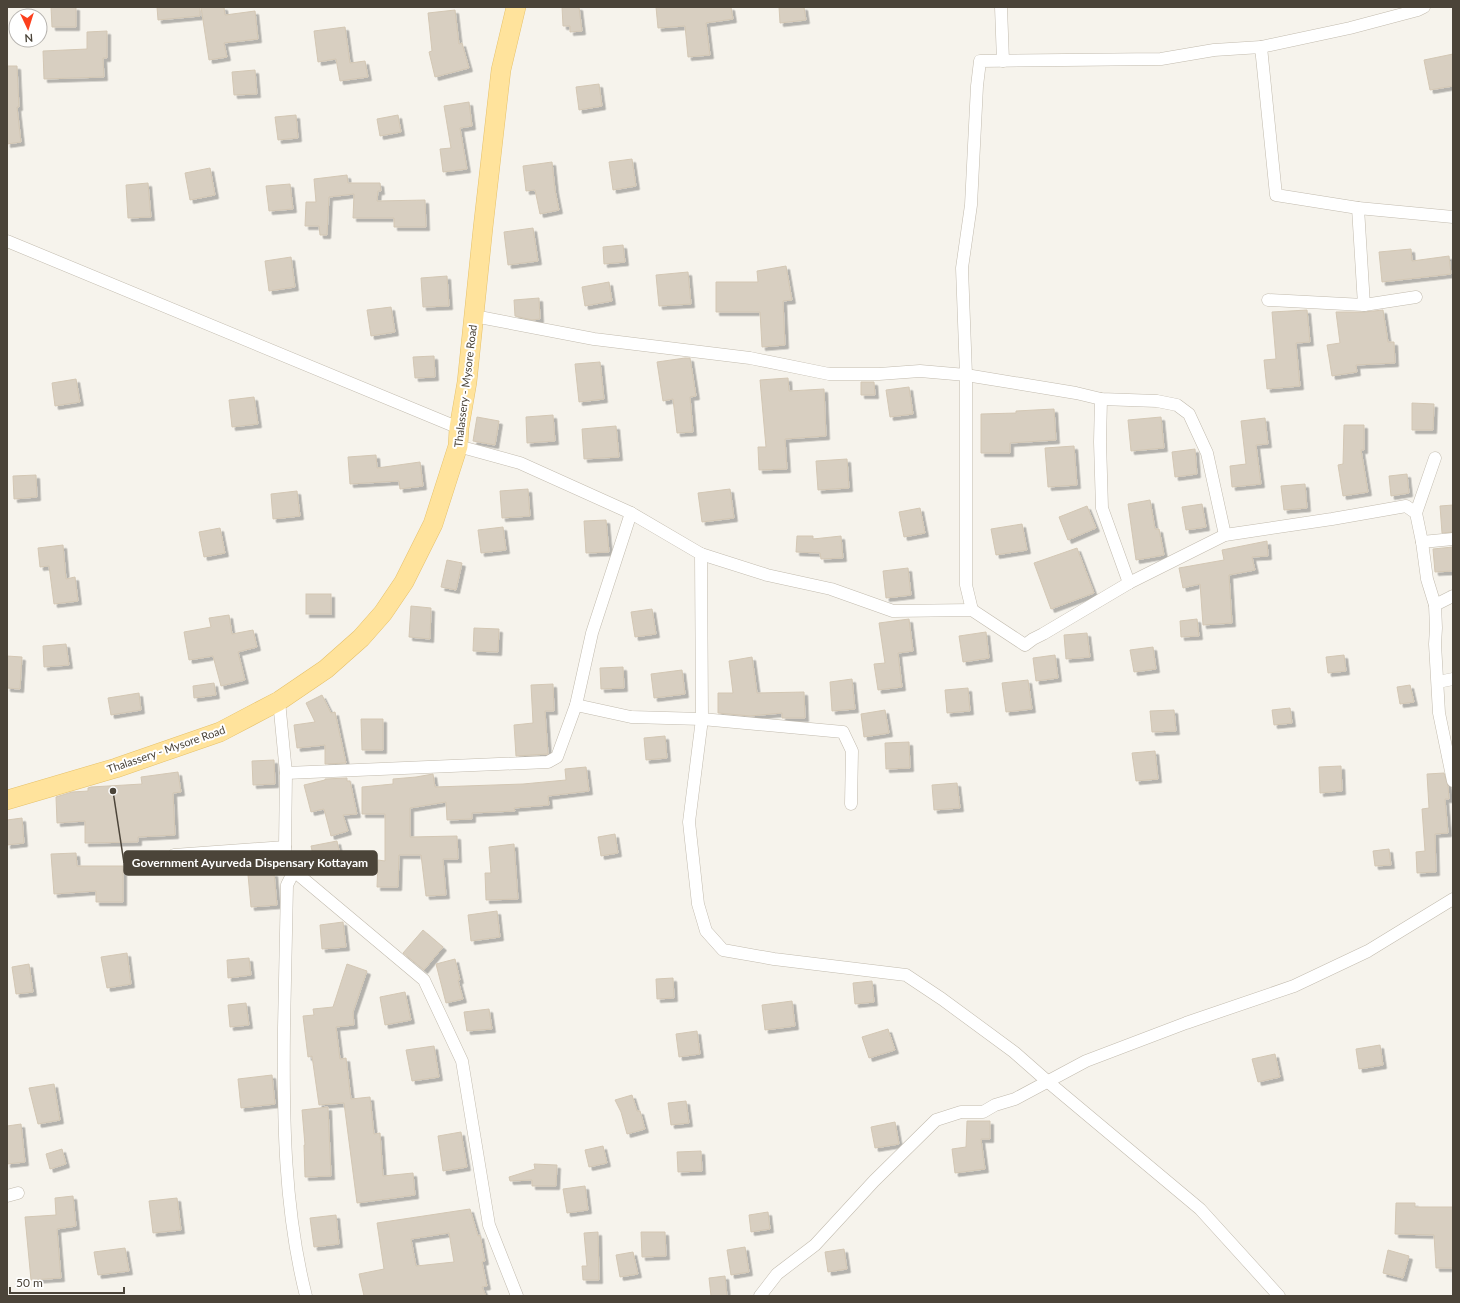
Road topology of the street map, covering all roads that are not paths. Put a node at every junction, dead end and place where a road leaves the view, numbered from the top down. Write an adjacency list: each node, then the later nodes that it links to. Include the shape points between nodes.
1 (516, 7): 12 (main road, Thalassery - Mysore Road, via 501,70)
2 (1001, 7): 5 (street)
3 (1424, 7): 4 (street, via 1350,28)
4 (1262, 47): 5 (street, via 1214,50 1161,59); 6 (street, via 1276,195)
5 (1003, 61): 13 (street, via 980,61 977,86 971,205 962,268)
6 (1358, 208): 7 (street); 11 (street)
7 (1453, 217)
8 (7, 241): 15 (street)
9 (1416, 297): 11 (street)
10 (1268, 300): 11 (street)
11 (1364, 305)
12 (474, 316): 13 (street, via 594,339 750,358 829,374 879,374 920,370); 15 (main road, Thalassery - Mysore Road)
13 (966, 375): 14 (street); 26 (street, via 966,585)
14 (1101, 399): 19 (street, via 1157,401 1177,405 1189,414 1207,453); 23 (street, via 1102,508)
15 (459, 437): 17 (street); 29 (main road, Thalassery - Mysore Road, via 433,524 404,582 383,613 361,638 326,668)
16 (1435, 458): 18 (street)
17 (631, 513): 22 (street); 30 (street, via 592,632)
18 (1416, 513): 19 (street, via 1406,506); 21 (street)
19 (1225, 535): 23 (street)
20 (1453, 539): 21 (street)
21 (1422, 542): 25 (street, via 1427,579)
22 (701, 554): 26 (street, via 767,574 831,589 893,612); 31 (street)
23 (1129, 583): 26 (street, via 1026,645)
24 (1453, 596): 25 (street)
25 (1435, 605): 28 (street)
26 (972, 610)
27 (1453, 679): 28 (street)
28 (1438, 682): 33 (street, via 1440,713)
29 (279, 701): 32 (street); 34 (main road, Thalassery - Mysore Road, via 220,732 116,768)
30 (576, 705): 31 (street, via 631,717); 32 (street, via 557,757 548,762)
31 (702, 719): 35 (street, via 843,732 852,751); 40 (street, via 689,822 698,904 706,931 724,950 774,959 906,975 1014,1052)
32 (286, 773): 36 (street)
33 (1453, 781)
34 (7, 800)
35 (851, 804)
36 (285, 847): 37 (street); 38 (street, via 286,858)
37 (174, 855)
38 (294, 871): 41 (street, via 287,885 283,1108 291,1220); 42 (street, via 424,980 462,1061 489,1225)
39 (1453, 899): 40 (street, via 1368,951 1294,986 1086,1061)
40 (1047, 1081): 43 (street, via 1015,1099 995,1104 984,1112 961,1112 936,1120 874,1181 815,1245 777,1274); 44 (street, via 1200,1208)
41 (306, 1296)
42 (517, 1296)
43 (760, 1296)
44 (1279, 1296)

